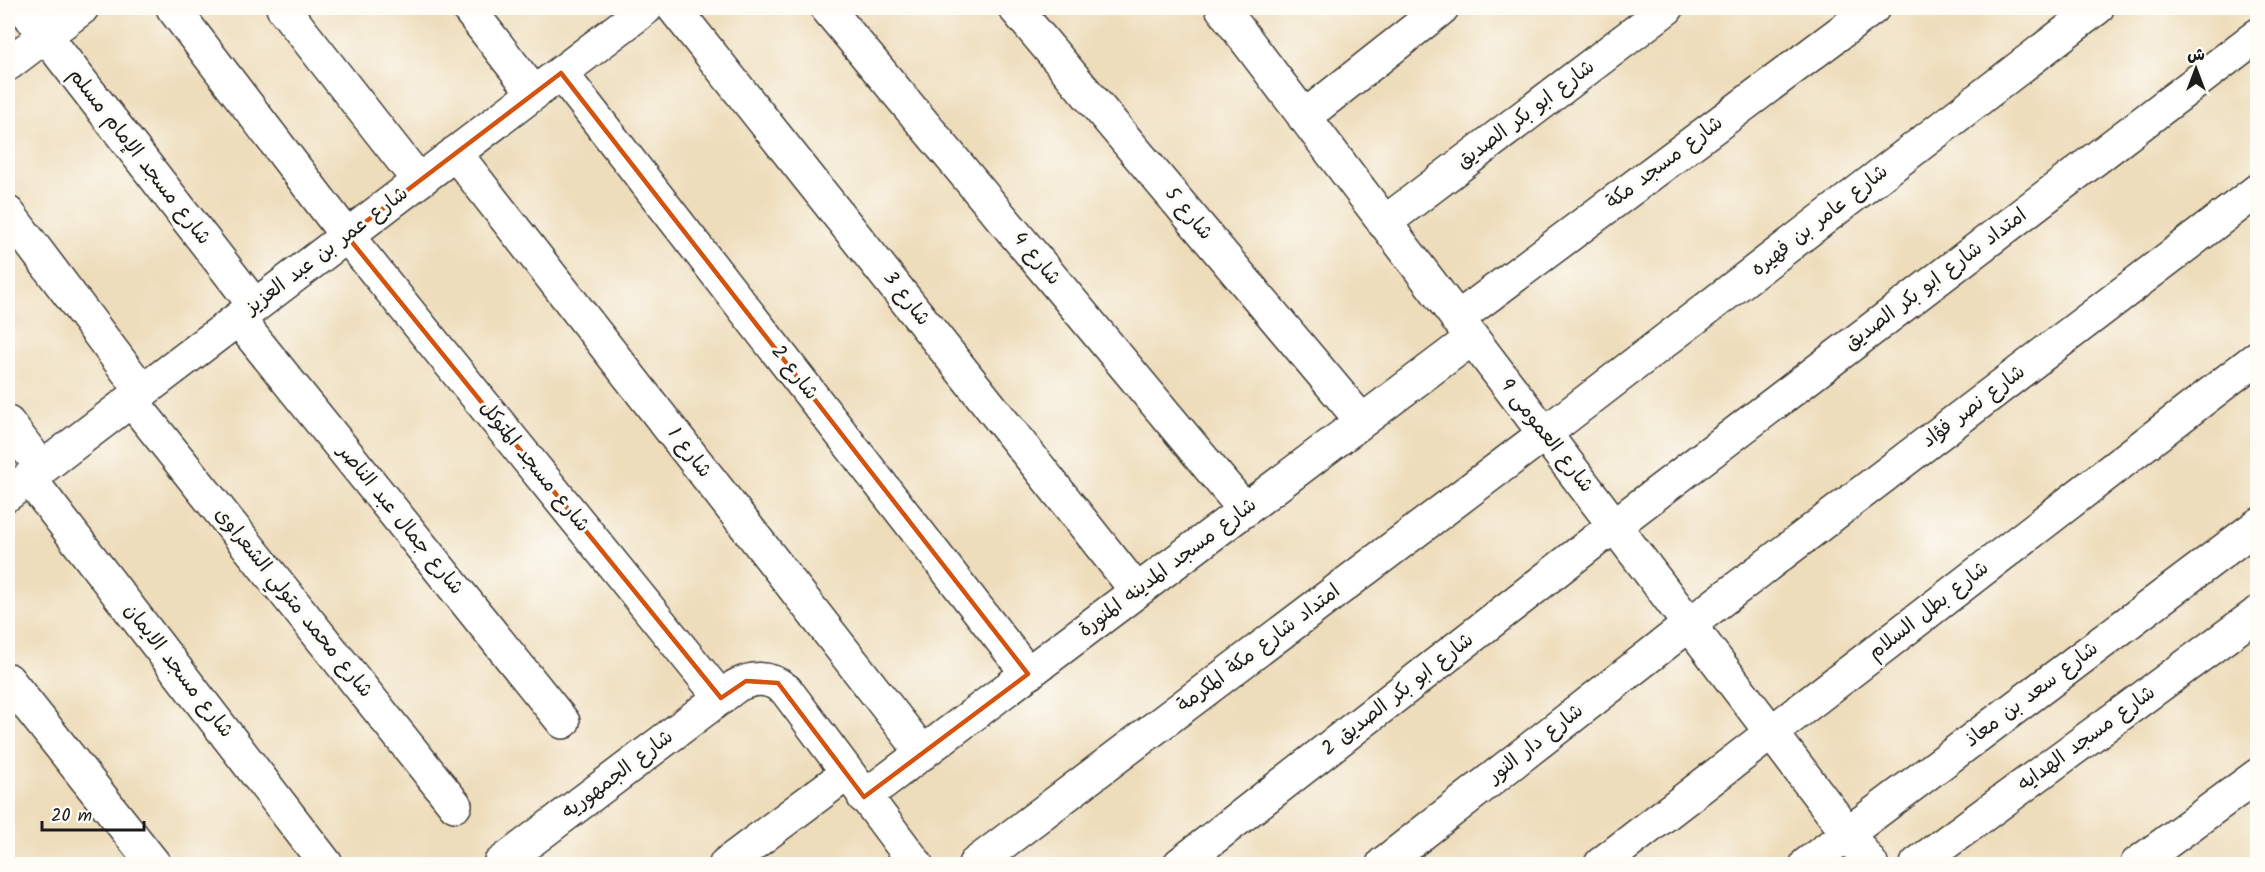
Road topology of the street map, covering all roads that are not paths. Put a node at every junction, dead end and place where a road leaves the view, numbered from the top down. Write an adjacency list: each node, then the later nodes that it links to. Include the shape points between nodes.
1 (24, 8): 15 (street, شارع مسجد الإمام مسلم)
2 (82, 8): 15 (street)
3 (173, 8): 26 (street, شارع مسجد المتوكل)
4 (283, 8): 22 (street)
5 (468, 8): 19 (street)
6 (645, 8): 18 (street, شارع عمر بن عبد العزيز)
7 (674, 8): 38 (street, شارع 3)
8 (827, 8): 35 (street, شارع 4)
9 (1015, 8): 31 (street, شارع 5)
10 (1442, 8): 20 (street)
11 (1667, 8): 25 (street, شارع ابو بكر الصديق)
12 (1873, 8): 28 (street, شارع مسجد مكة)
13 (2097, 8): 33 (street, شارع عامر بن فهيره)
14 (1238, 13): 20 (street, شارع العمومى 9)
15 (45, 35): 17 (street); 27 (street, شارع مسجد الإمام مسلم)
16 (2258, 35): 36 (street, امتداد شارع ابو بكر الصديق)
17 (8, 64)
18 (561, 73): 19 (street, شارع عمر بن عبد العزيز); 41 (street, شارع 2)
19 (534, 93): 21 (street, شارع عمر بن عبد العزيز)
20 (1304, 117): 25 (street, شارع العمومى 9)
21 (455, 153): 22 (street, شارع عمر بن عبد العزيز); 46 (street, شارع 1)
22 (419, 181): 26 (street, شارع عمر بن عبد العزيز)
23 (2258, 190): 40 (street, شارع نصر فؤاد)
24 (8, 213): 30 (street, شارع محمد متولي الشعراوى)
25 (1384, 223): 28 (street, شارع العمومى 9)
26 (347, 236): 27 (street, شارع عمر بن عبد العزيز); 43 (street, شارع مسجد المتوكل)
27 (246, 312): 30 (street, شارع عمر بن عبد العزيز); 44 (street, شارع جمال عبد الناصر)
28 (1464, 329): 31 (street, شارع مسجد المدينه المنورة); 33 (street, شارع العمومى 9)
29 (2258, 357): 45 (street, شارع بطل السلام)
30 (137, 396): 34 (street, شارع عمر بن عبد العزيز); 49 (street, شارع محمد متولي الشعراوى)
31 (1362, 421): 35 (street, شارع مسجد المدينه المنورة)
32 (8, 423): 34 (street, شارع مسجد الايمان)
33 (1544, 434): 36 (street, شارع العمومى 9); 56 (street, امتداد شارع مكة المكرمة)
34 (26, 480): 52 (street, شارع مسجد الايمان)
35 (1245, 510): 38 (street, شارع مسجد المدينه المنورة)
36 (1615, 525): 40 (street, شارع العمومى 9); 57 (street, شارع ابو بكر الصديق 2)
37 (2258, 525): 50 (street, شارع سعد بن معاذ)
38 (1137, 591): 41 (street, شارع مسجد المدينه المنورة)
39 (2258, 613): 62 (street, شارع مسجد الهدايه)
40 (1690, 624): 45 (street, شارع العمومى 9); 58 (street, شارع دار النور)
41 (1028, 674): 46 (street, شارع مسجد المدينه المنورة)
42 (8, 680): 51 (street)
43 (729, 692): 48 (street, via 746,681 768,679 786,690); 53 (street, شارع الجمهوريه)
44 (563, 722)
45 (1771, 733): 50 (street, شارع العمومى 9); 59 (street, شارع بطل السلام)
46 (923, 753): 48 (street, شارع مسجد المدينه المنورة)
47 (2258, 775): 63 (street)
48 (855, 785): 54 (street, شارع مسجد المدينه المنورة); 55 (street)
49 (455, 805)
50 (1848, 834): 60 (street, شارع سعد بن معاذ); 61 (street, شارع العمومى 9)
51 (154, 864)
52 (326, 864)
53 (500, 864)
54 (726, 864)
55 (916, 864)
56 (975, 864)
57 (1180, 864)
58 (1383, 864)
59 (1601, 864)
60 (1807, 864)
61 (1871, 864)
62 (1917, 864)
63 (2137, 864)

